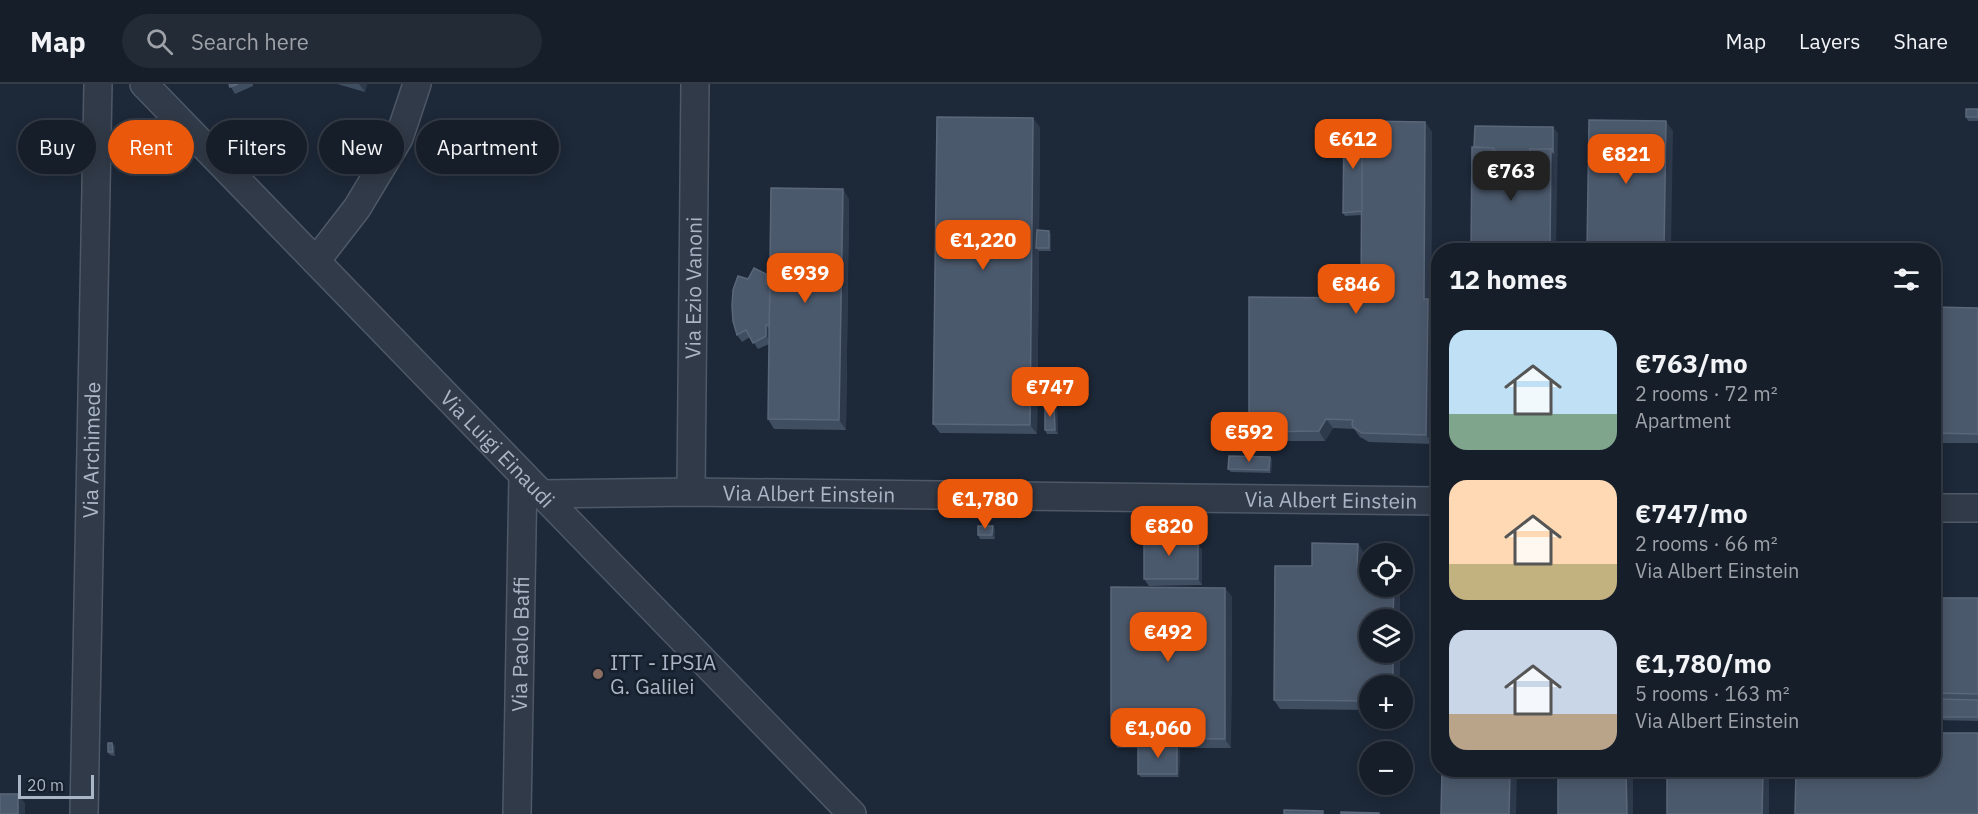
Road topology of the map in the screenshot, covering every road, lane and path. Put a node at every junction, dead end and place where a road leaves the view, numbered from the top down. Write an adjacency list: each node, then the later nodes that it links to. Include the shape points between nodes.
1 (98, 84): 11 (street, Via Archimede)
2 (144, 84): 5 (street, Via Luigi Einaudi)
3 (417, 84): 5 (street, via 399,138 357,208)
4 (695, 84): 7 (street, Via Ezio Vanoni)
5 (316, 261): 6 (street, Via Luigi Einaudi)
6 (532, 484): 7 (street, Via Albert Einstein); 12 (street, Via Paolo Baffi); 13 (street, Via Luigi Einaudi)
7 (691, 492): 8 (street, Via Albert Einstein)
8 (1431, 501)
9 (1941, 508): 10 (street)
10 (1978, 508)
11 (84, 814)
12 (517, 814)
13 (852, 814)

